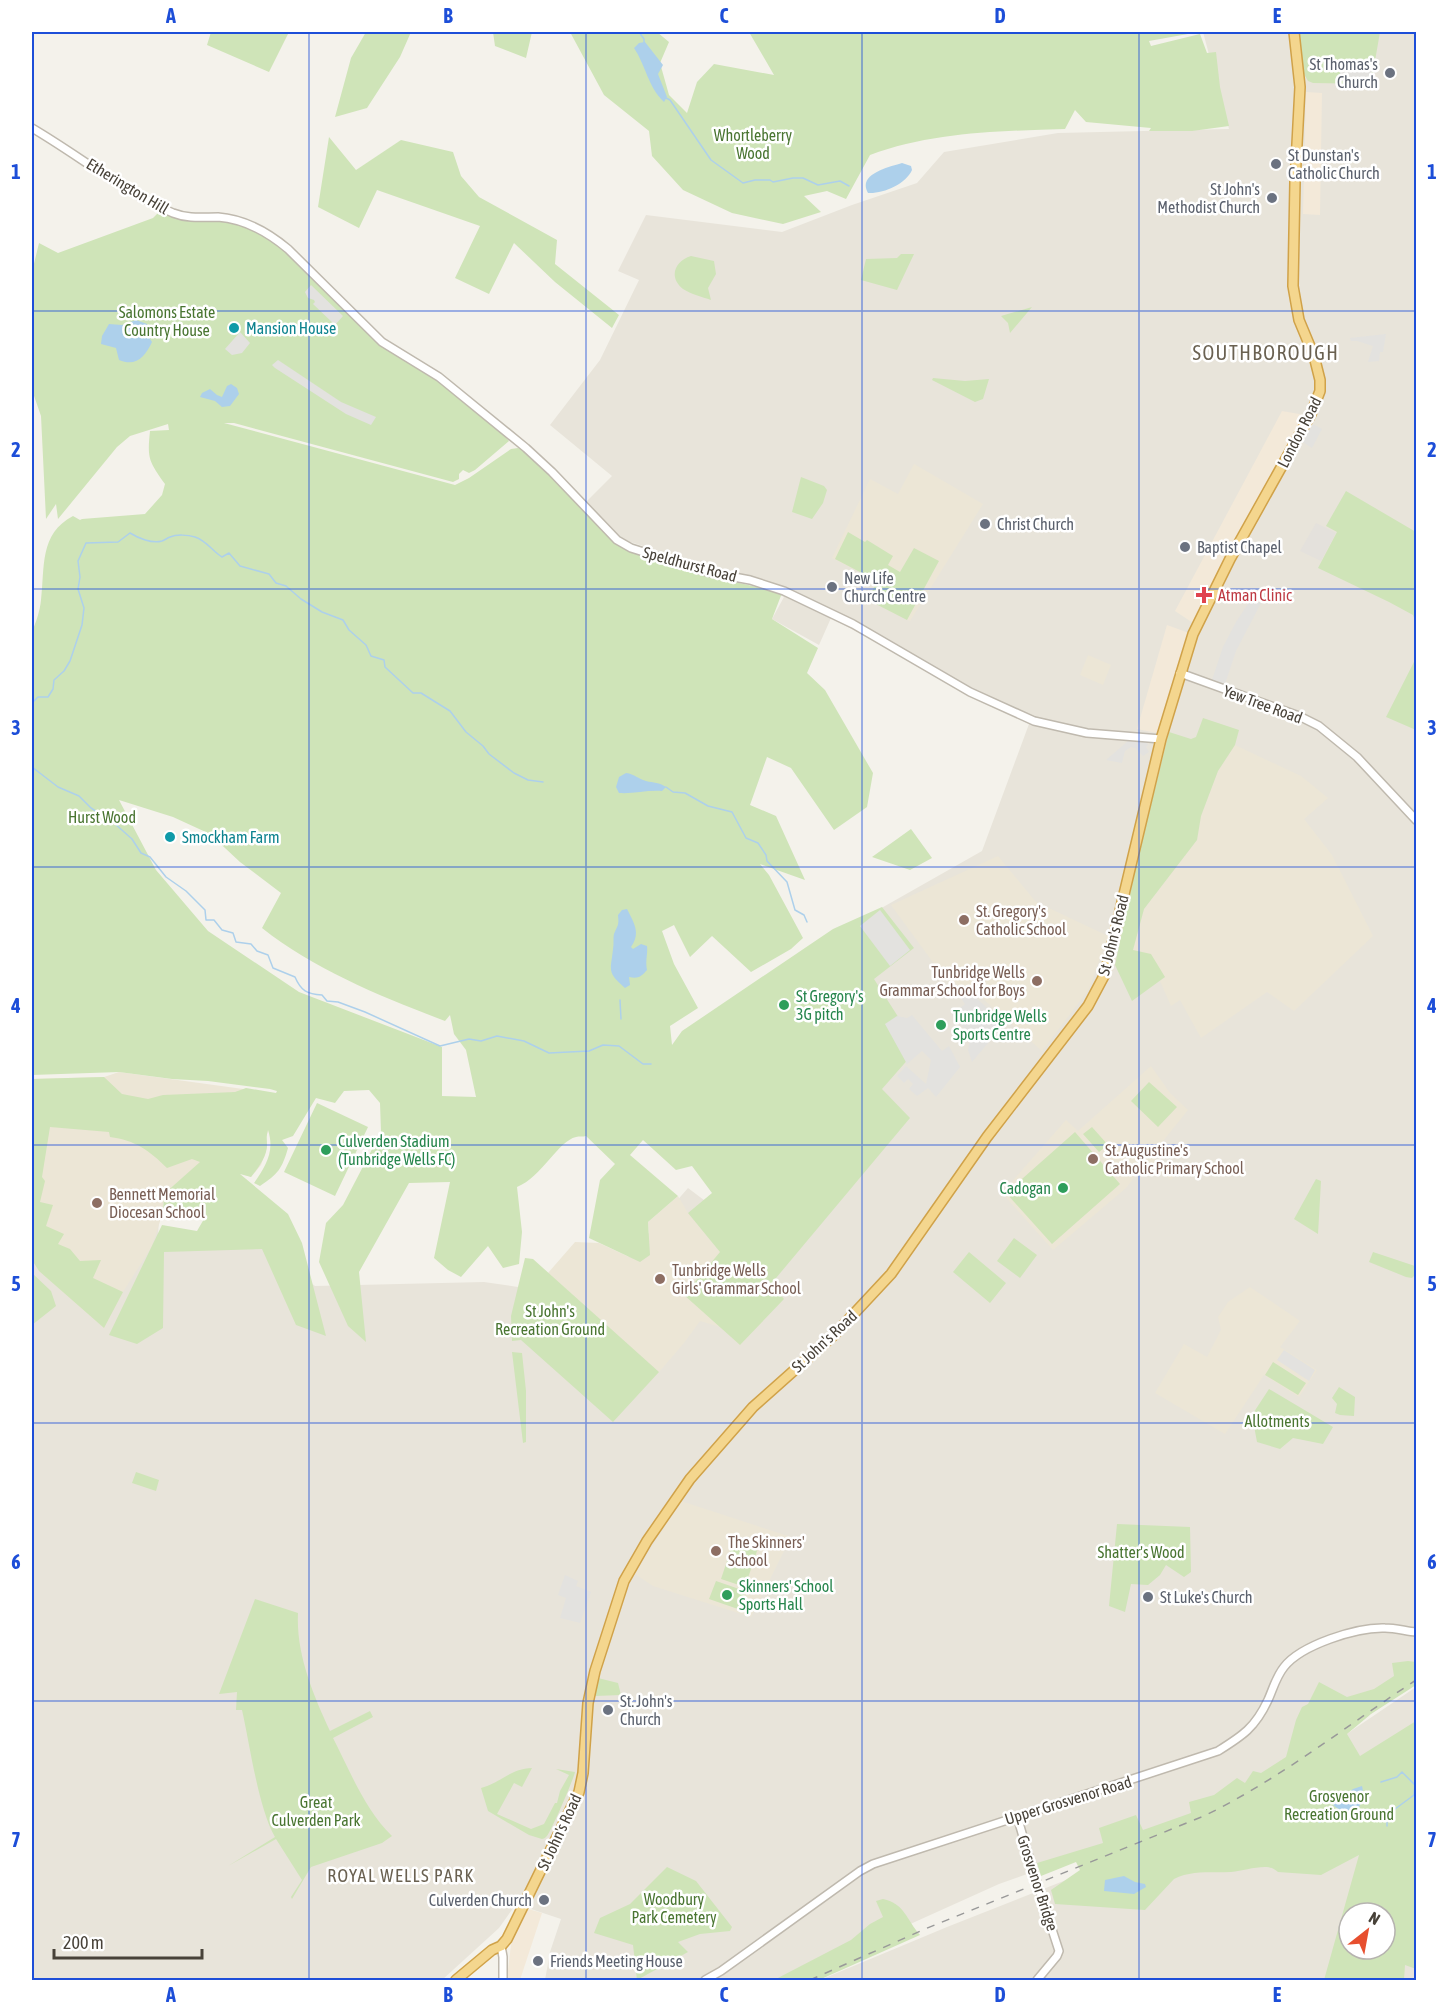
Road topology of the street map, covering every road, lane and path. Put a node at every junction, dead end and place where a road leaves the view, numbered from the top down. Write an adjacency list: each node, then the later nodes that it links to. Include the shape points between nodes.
1 (1294, 32): 4 (highway, London Road, via 1300,87 1293,286 1299,320 1319,368 1320,391 1213,592)
2 (32, 128): 3 (street, Etherington Hill, via 170,212 189,218 221,217 247,224 273,237)
3 (294, 255): 5 (street, Speldhurst Road, via 382,342 439,377 510,435 552,472 617,540 631,548 784,591 852,624 970,692 1034,721 1087,734)
4 (1180, 673): 5 (highway, London Road); 6 (street, Yew Tree Road, via 1319,726 1357,757)
5 (1161, 739): 9 (highway, St John's Road, via 1108,963 1094,996 987,1137 891,1274 835,1334 746,1415 684,1487 633,1562 618,1595 594,1671 582,1784)
6 (1416, 820)
7 (1416, 1632): 8 (street, Upper Grosvenor Road, via 1365,1629 1299,1653 1285,1665 1246,1734 1218,1751)
8 (1017, 1815): 12 (street, Upper Grosvenor Road, via 860,1871); 13 (street, Grosvenor Bridge, bridge, via 1059,1951)
9 (501, 1946): 10 (highway); 11 (street)
10 (456, 1980)
11 (503, 1980)
12 (705, 1980)
13 (1037, 1980)

